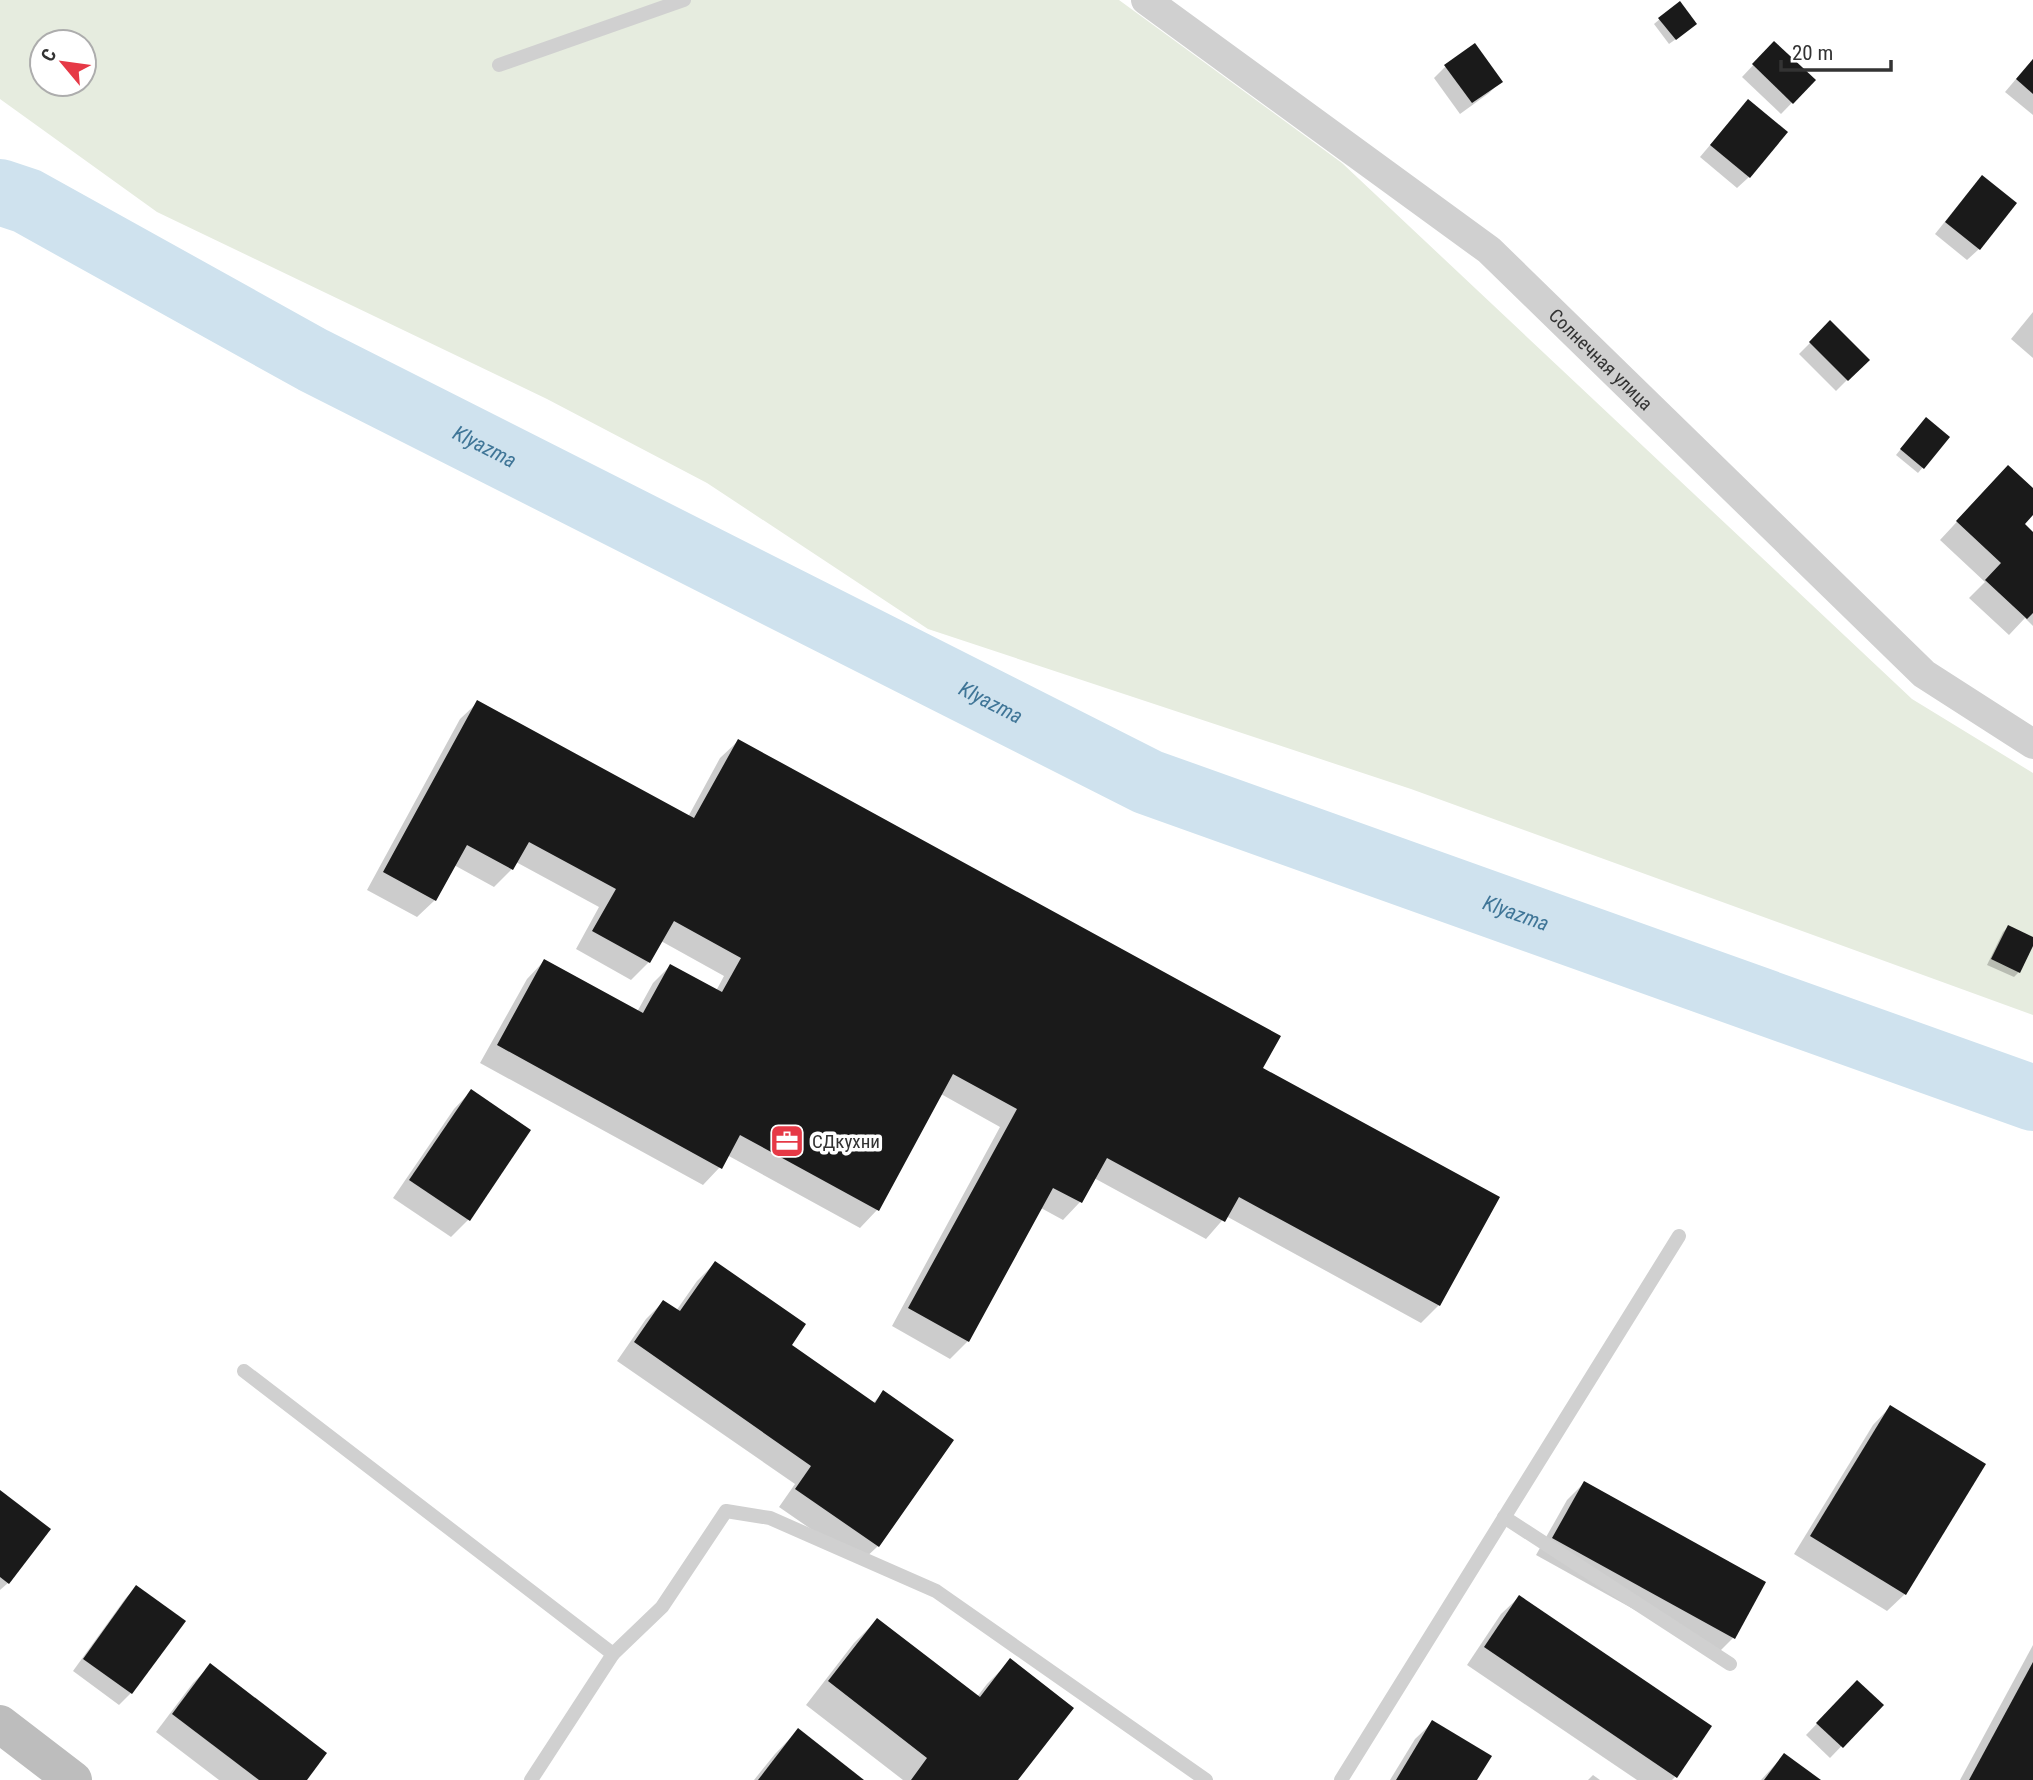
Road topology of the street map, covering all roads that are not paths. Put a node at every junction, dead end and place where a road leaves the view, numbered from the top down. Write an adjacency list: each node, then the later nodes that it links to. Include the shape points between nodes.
1 (684, 0): 3 (lane)
2 (1146, 0): 4 (street, Солнечная улица, via 1489,250 1924,674)
3 (499, 65)
4 (2033, 744)
5 (1679, 1236): 7 (lane)
6 (244, 1371): 8 (lane)
7 (1504, 1517): 9 (lane); 14 (lane)
8 (613, 1654): 12 (lane); 13 (lane, via 662,1607 726,1511 770,1518 936,1591)
9 (1730, 1664)
10 (0, 1724): 11 (main road)
11 (63, 1777)
12 (531, 1780)
13 (1206, 1780)
14 (1341, 1780)

